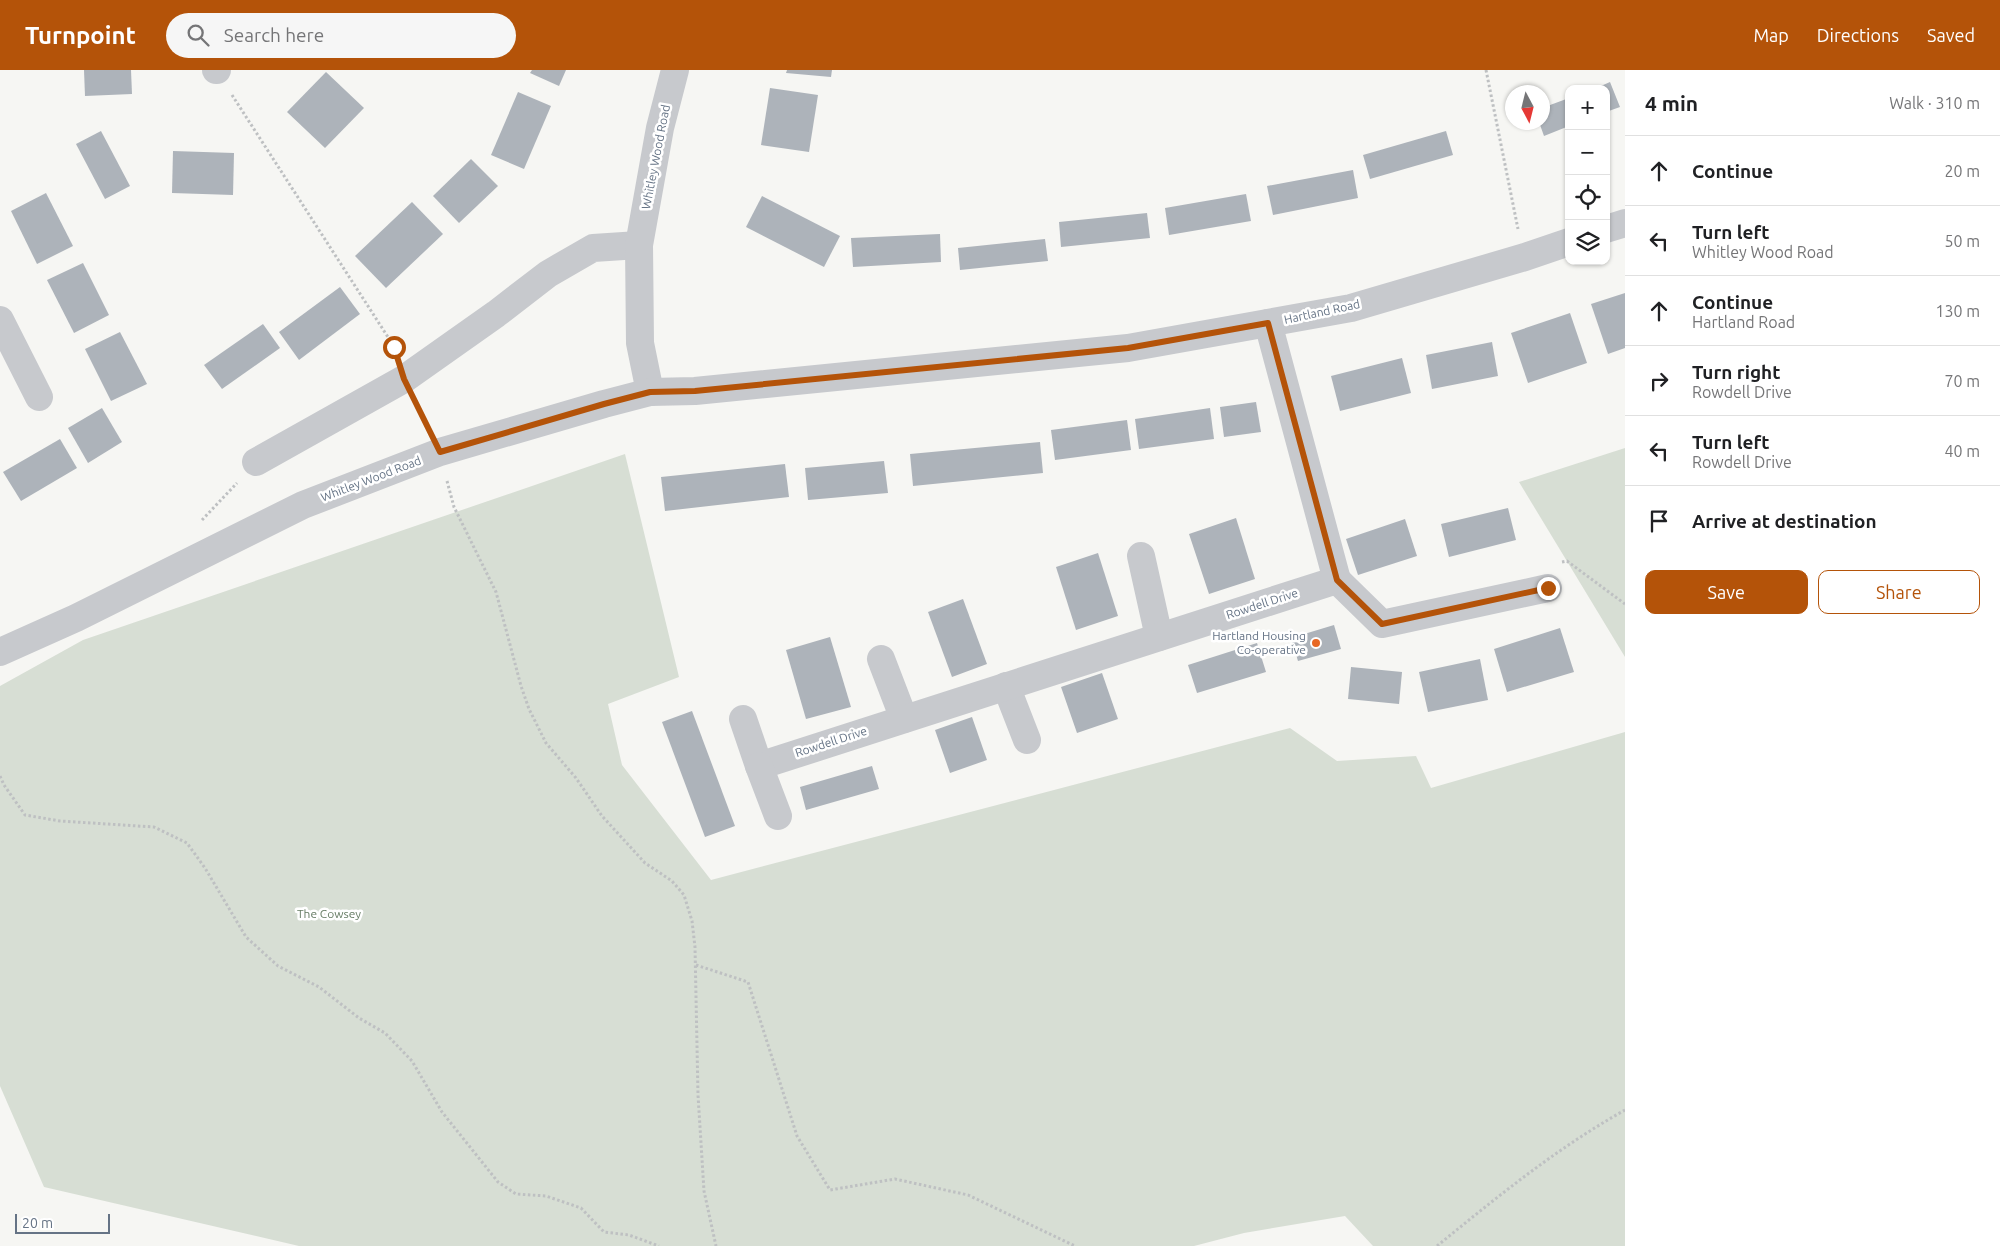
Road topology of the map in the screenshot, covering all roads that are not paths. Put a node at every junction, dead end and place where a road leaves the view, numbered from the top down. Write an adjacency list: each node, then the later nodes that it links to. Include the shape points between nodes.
1 (675, 70): 5 (street, Whitley Wood Road, via 660,128)
2 (1625, 223): 3 (street)
3 (1610, 228)
4 (1565, 243): 7 (street, Hartland Road, via 1351,308)
5 (639, 245): 8 (street, Whitley Wood Road, via 640,343); 10 (street, via 593,248 548,274 404,379)
6 (0, 320): 9 (street)
7 (1268, 323): 8 (street, Hartland Road, via 1128,348 695,391); 12 (street)
8 (650, 392): 15 (street, Whitley Wood Road, via 440,452 303,505 76,618)
9 (39, 397)
10 (256, 462)
11 (1141, 556): 14 (street)
12 (1337, 580): 13 (street, via 1382,624); 14 (street, Rowdell Drive)
13 (1548, 588)
14 (1159, 637): 17 (street, Rowdell Drive)
15 (0, 652)
16 (881, 659): 19 (street)
17 (1006, 686): 19 (street, Rowdell Drive); 20 (street)
18 (743, 719): 21 (street)
19 (904, 719): 21 (street, Rowdell Drive)
20 (1027, 740)
21 (759, 766): 22 (street)
22 (778, 816)

